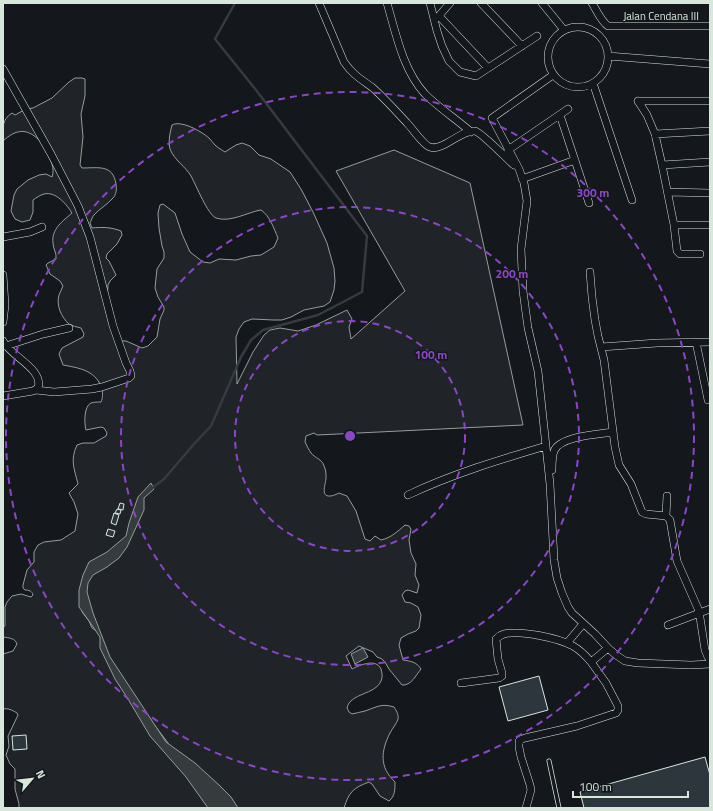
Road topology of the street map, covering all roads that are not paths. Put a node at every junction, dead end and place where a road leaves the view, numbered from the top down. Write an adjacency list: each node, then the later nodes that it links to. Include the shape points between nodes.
1 (319, 3): 23 (street, via 349,69 389,103 424,142 435,148)
2 (387, 3): 23 (street, via 412,77 426,95)
3 (430, 3): 8 (street)
4 (450, 3): 8 (street)
5 (482, 3): 12 (street)
6 (542, 3): 10 (street)
7 (592, 3): 9 (street, Jalan Cendana III, via 605,24 612,27)
8 (437, 18): 15 (street); 15 (street, via 442,46 449,61 460,72 476,76)
9 (710, 26)
10 (564, 30): 13 (street, via 575,27 587,28 598,34 605,44); 17 (street, via 550,45 548,60)
11 (537, 36): 12 (street)
12 (522, 46): 15 (street)
13 (608, 56): 14 (street); 18 (street, via 602,76)
14 (710, 64)
15 (488, 68)
16 (3, 69): 48 (street, via 78,206 90,237 113,326 131,376 92,389 54,392)
17 (553, 75): 18 (street, via 572,87); 25 (street, via 492,118)
18 (593, 84): 33 (street)
19 (710, 101): 24 (street, via 638,101)
20 (568, 109): 21 (street)
21 (560, 115): 25 (street); 26 (street)
22 (710, 131): 24 (street)
23 (471, 132): 29 (street, via 479,133)
24 (655, 134): 28 (street)
25 (508, 150): 29 (street)
26 (575, 160): 30 (street); 34 (street)
27 (710, 162): 28 (street)
28 (662, 164): 31 (street)
29 (519, 169): 30 (street)
30 (522, 179): 52 (street, via 527,200 521,249 523,291 538,371)
31 (668, 192): 32 (street); 35 (street)
32 (710, 193)
33 (632, 200)
34 (589, 203)
35 (674, 225): 36 (street); 39 (street, via 678,253)
36 (710, 225)
37 (42, 227): 38 (street)
38 (3, 237)
39 (700, 254)
40 (590, 272): 47 (street, via 594,320)
41 (3, 275): 42 (street)
42 (3, 322)
43 (69, 328): 46 (street)
44 (696, 342): 45 (street); 47 (street); 50 (street)
45 (710, 342)
46 (4, 344): 48 (street, via 28,365 38,378)
47 (601, 347): 51 (street)
48 (36, 390): 49 (street)
49 (3, 396)
50 (708, 400)
51 (613, 432): 53 (street, via 567,440 558,445 554,451); 56 (street, via 619,464 631,484 641,510 646,514)
52 (546, 446): 53 (street); 54 (street, via 468,470)
53 (550, 484): 59 (street, via 557,578 568,607)
54 (408, 495)
55 (667, 496): 56 (street)
56 (666, 516): 58 (street, via 670,520 678,561)
57 (710, 609): 58 (street)
58 (700, 614): 60 (street); 63 (street, via 705,650)
59 (583, 624): 61 (street); 62 (street)
60 (668, 625)
61 (567, 643): 64 (street); 66 (street, via 528,633 503,634 496,639 502,676)
62 (608, 648): 64 (street); 65 (street, via 626,661 638,663)
63 (710, 660)
64 (591, 662): 68 (street, via 606,683 618,710 616,713 577,726 519,741 531,790)
65 (710, 664)
66 (461, 683)
67 (549, 761): 69 (lane)
68 (526, 808)
69 (559, 808)

